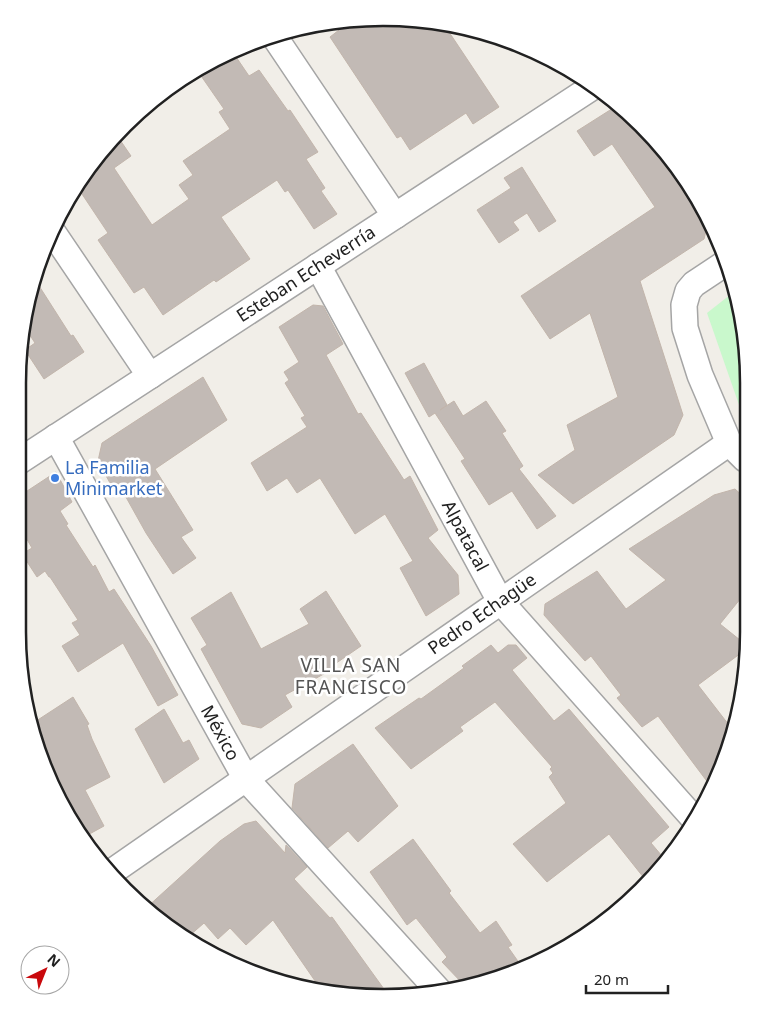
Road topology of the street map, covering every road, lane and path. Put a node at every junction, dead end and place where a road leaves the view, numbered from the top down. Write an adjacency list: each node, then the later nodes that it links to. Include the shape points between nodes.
1 (278, 42): 3 (street)
2 (587, 91): 3 (street, Esteban Echeverría)
3 (395, 216): 5 (street, Esteban Echeverría)
4 (57, 238): 7 (street)
5 (318, 266): 7 (street, Esteban Echeverría); 11 (street, Alpatacal)
6 (720, 266): 9 (street, Pedro Echagüe, via 688,291 684,328 700,375)
7 (150, 376): 8 (street, Esteban Echeverría)
8 (56, 437): 10 (street, Esteban Echeverría); 12 (street, México)
9 (737, 451): 11 (street, Pedro Echagüe)
10 (26, 457)
11 (500, 601): 12 (street, Pedro Echagüe); 13 (street, Alpatacal)
12 (246, 779): 14 (street, Pedro Echagüe); 15 (street, México)
13 (690, 814)
14 (116, 869)
15 (434, 985)

